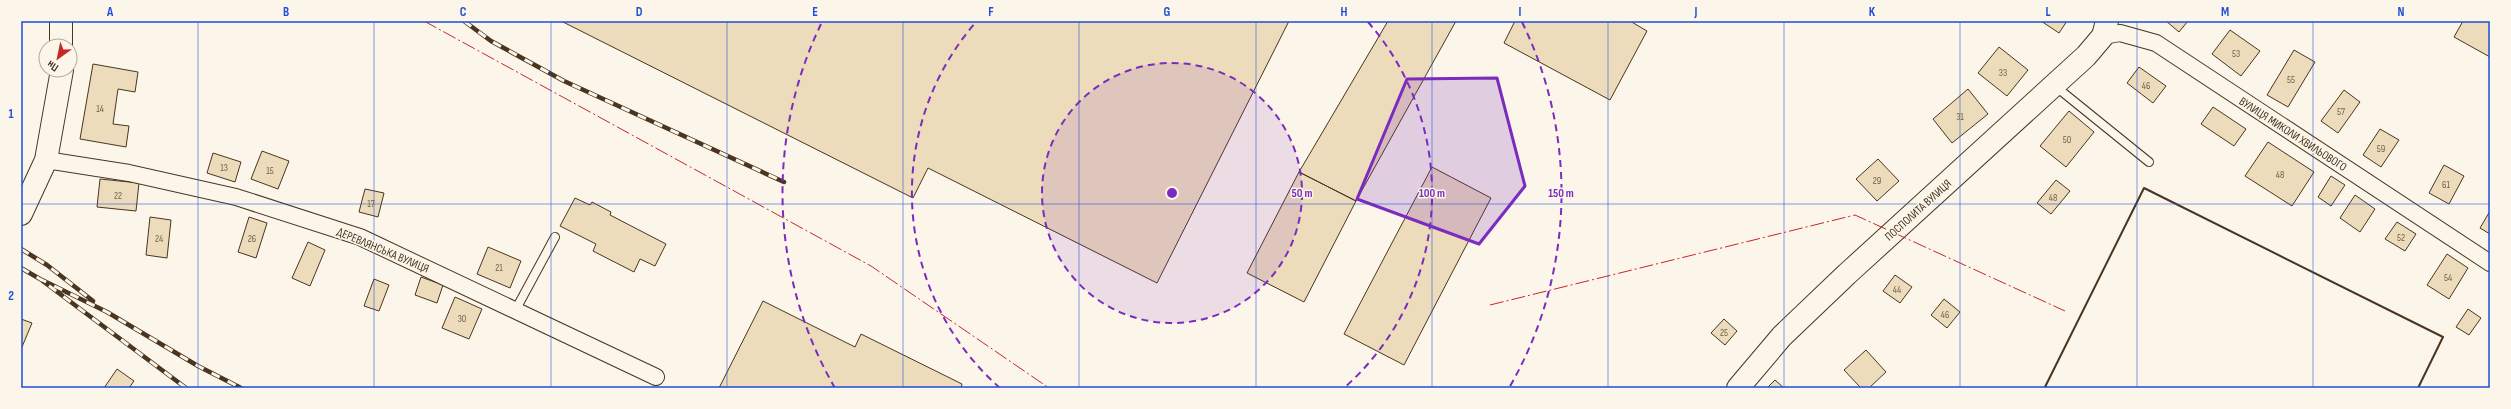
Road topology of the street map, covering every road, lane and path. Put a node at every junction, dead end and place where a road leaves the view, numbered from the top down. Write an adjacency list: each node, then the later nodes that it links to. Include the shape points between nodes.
1 (61, 21): 3 (main road)
2 (2105, 28): 5 (main road, ПОСПОЛИТА ВУЛИЦЯ, via 2086,56); 10 (street, ВУЛИЦЯ МИКОЛИ ХВИЛЬОВОГО, via 2156,43)
3 (61, 38)
4 (61, 78): 6 (main road)
5 (2055, 86): 7 (lane); 13 (main road, ПОСПОЛИТА ВУЛИЦЯ, via 1782,336)
6 (46, 160): 8 (main road); 11 (street, ДЕРЕВЛЯНСЬКА ВУЛИЦЯ, via 129,173 236,197 360,237)
7 (2149, 162)
8 (21, 214)
9 (555, 237): 11 (lane)
10 (2490, 263)
11 (516, 309): 12 (street, ДЕРЕВЛЯНСЬКА ВУЛИЦЯ)
12 (656, 377)
13 (1738, 388)

